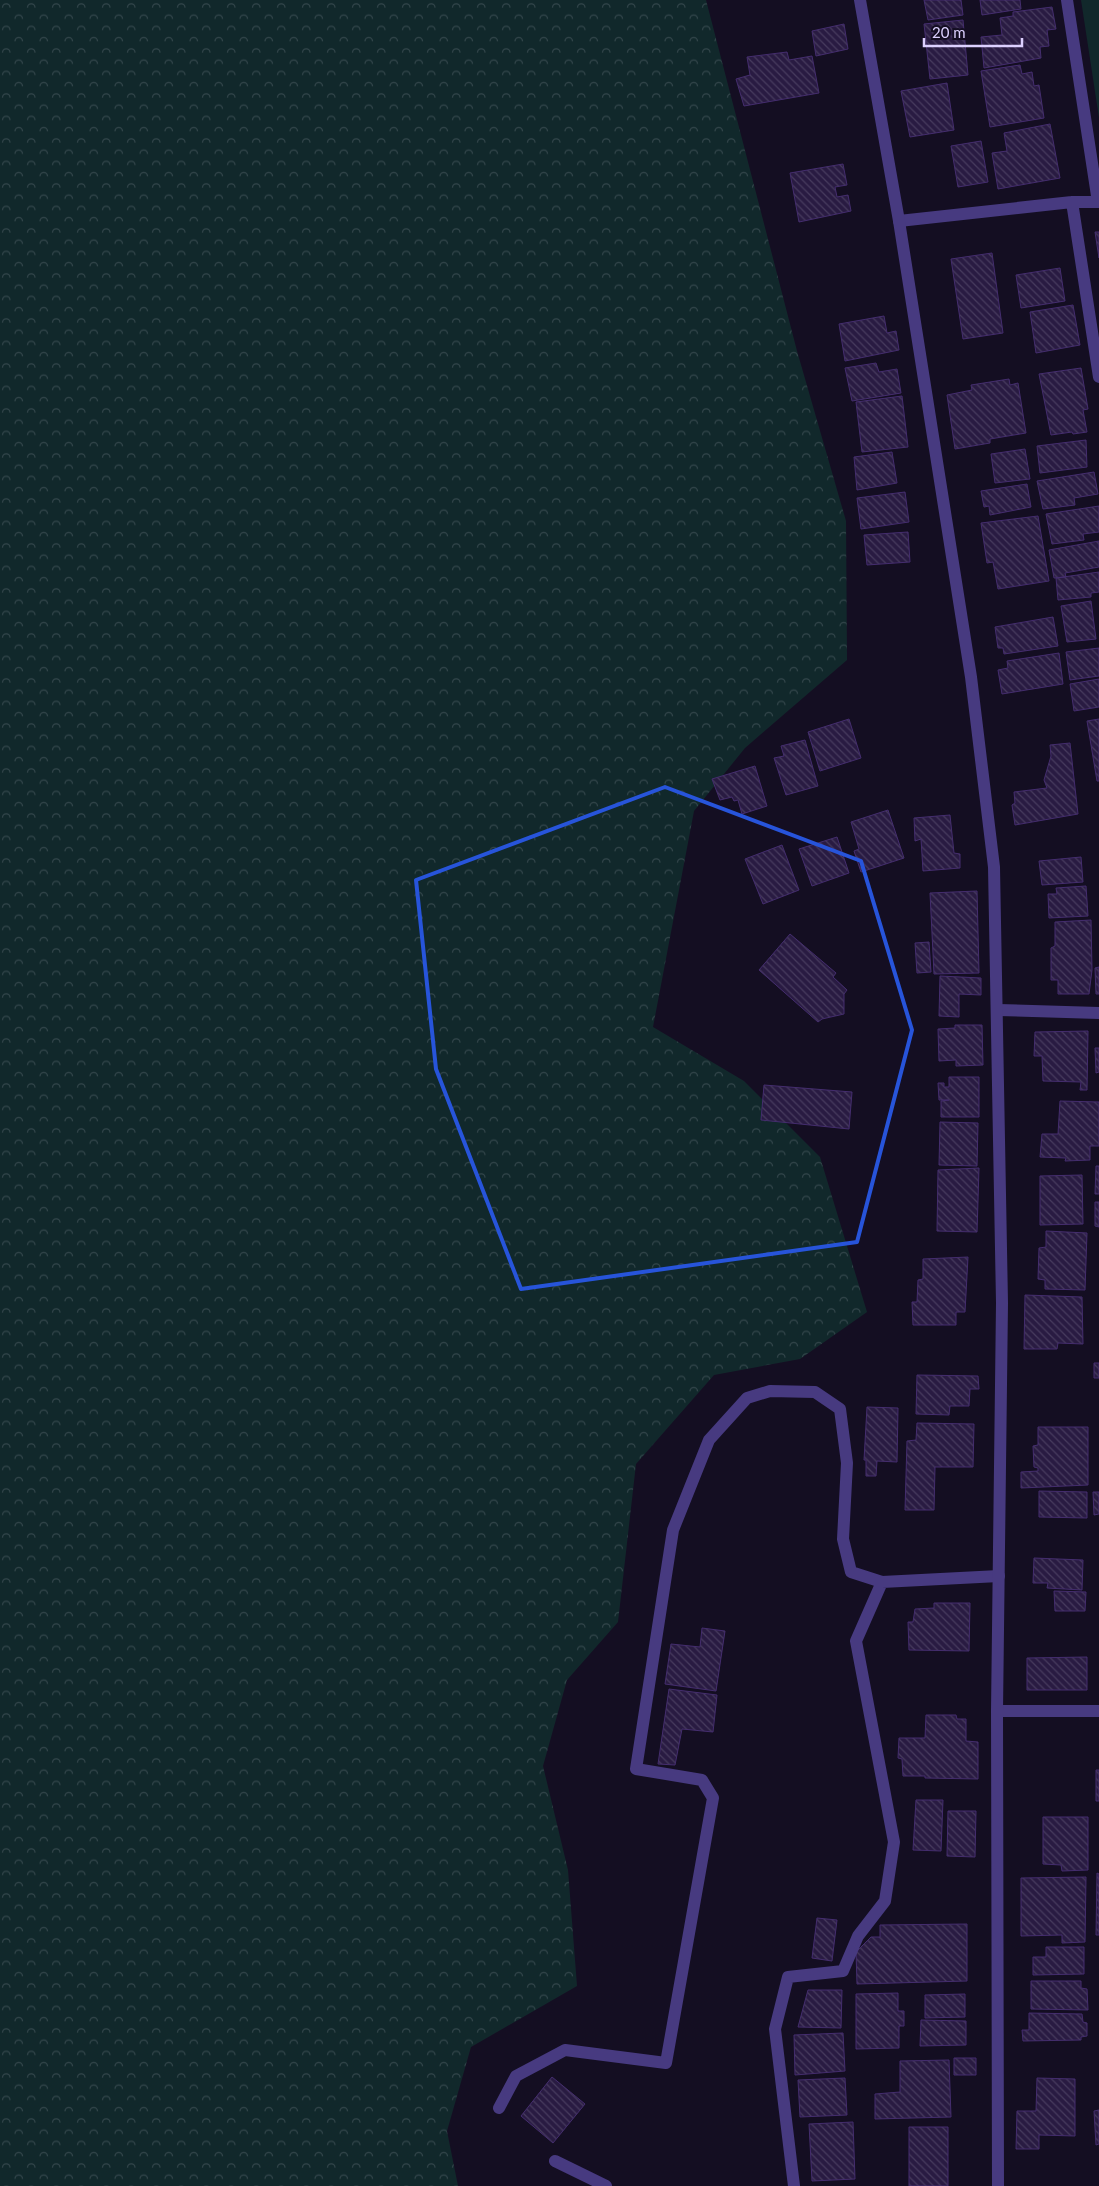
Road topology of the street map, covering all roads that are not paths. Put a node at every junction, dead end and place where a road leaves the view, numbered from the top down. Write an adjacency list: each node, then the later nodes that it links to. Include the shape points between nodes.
1 (860, 0): 5 (street)
2 (1067, 0): 4 (street)
3 (1072, 202): 4 (street); 5 (street); 6 (street)
4 (1098, 202)
5 (899, 221): 7 (street, via 971,677 994,867)
6 (1099, 378)
7 (998, 1010): 8 (street); 9 (street, via 1002,1312)
8 (1099, 1013)
9 (999, 1576): 10 (street); 12 (street)
10 (882, 1582): 13 (street, via 851,1572 842,1539 847,1463 840,1409 814,1392 770,1391 747,1398 709,1440 672,1530 636,1769 702,1780 713,1798 666,2063 565,2050 516,2076); 16 (street, via 856,1641 894,1842 885,1901 858,1936 843,1971 788,1977 775,2029)
11 (1099, 1711): 12 (street)
12 (997, 1712): 17 (street)
13 (499, 2108)
14 (555, 2161): 15 (street)
15 (606, 2186)
16 (794, 2186)
17 (998, 2186)

